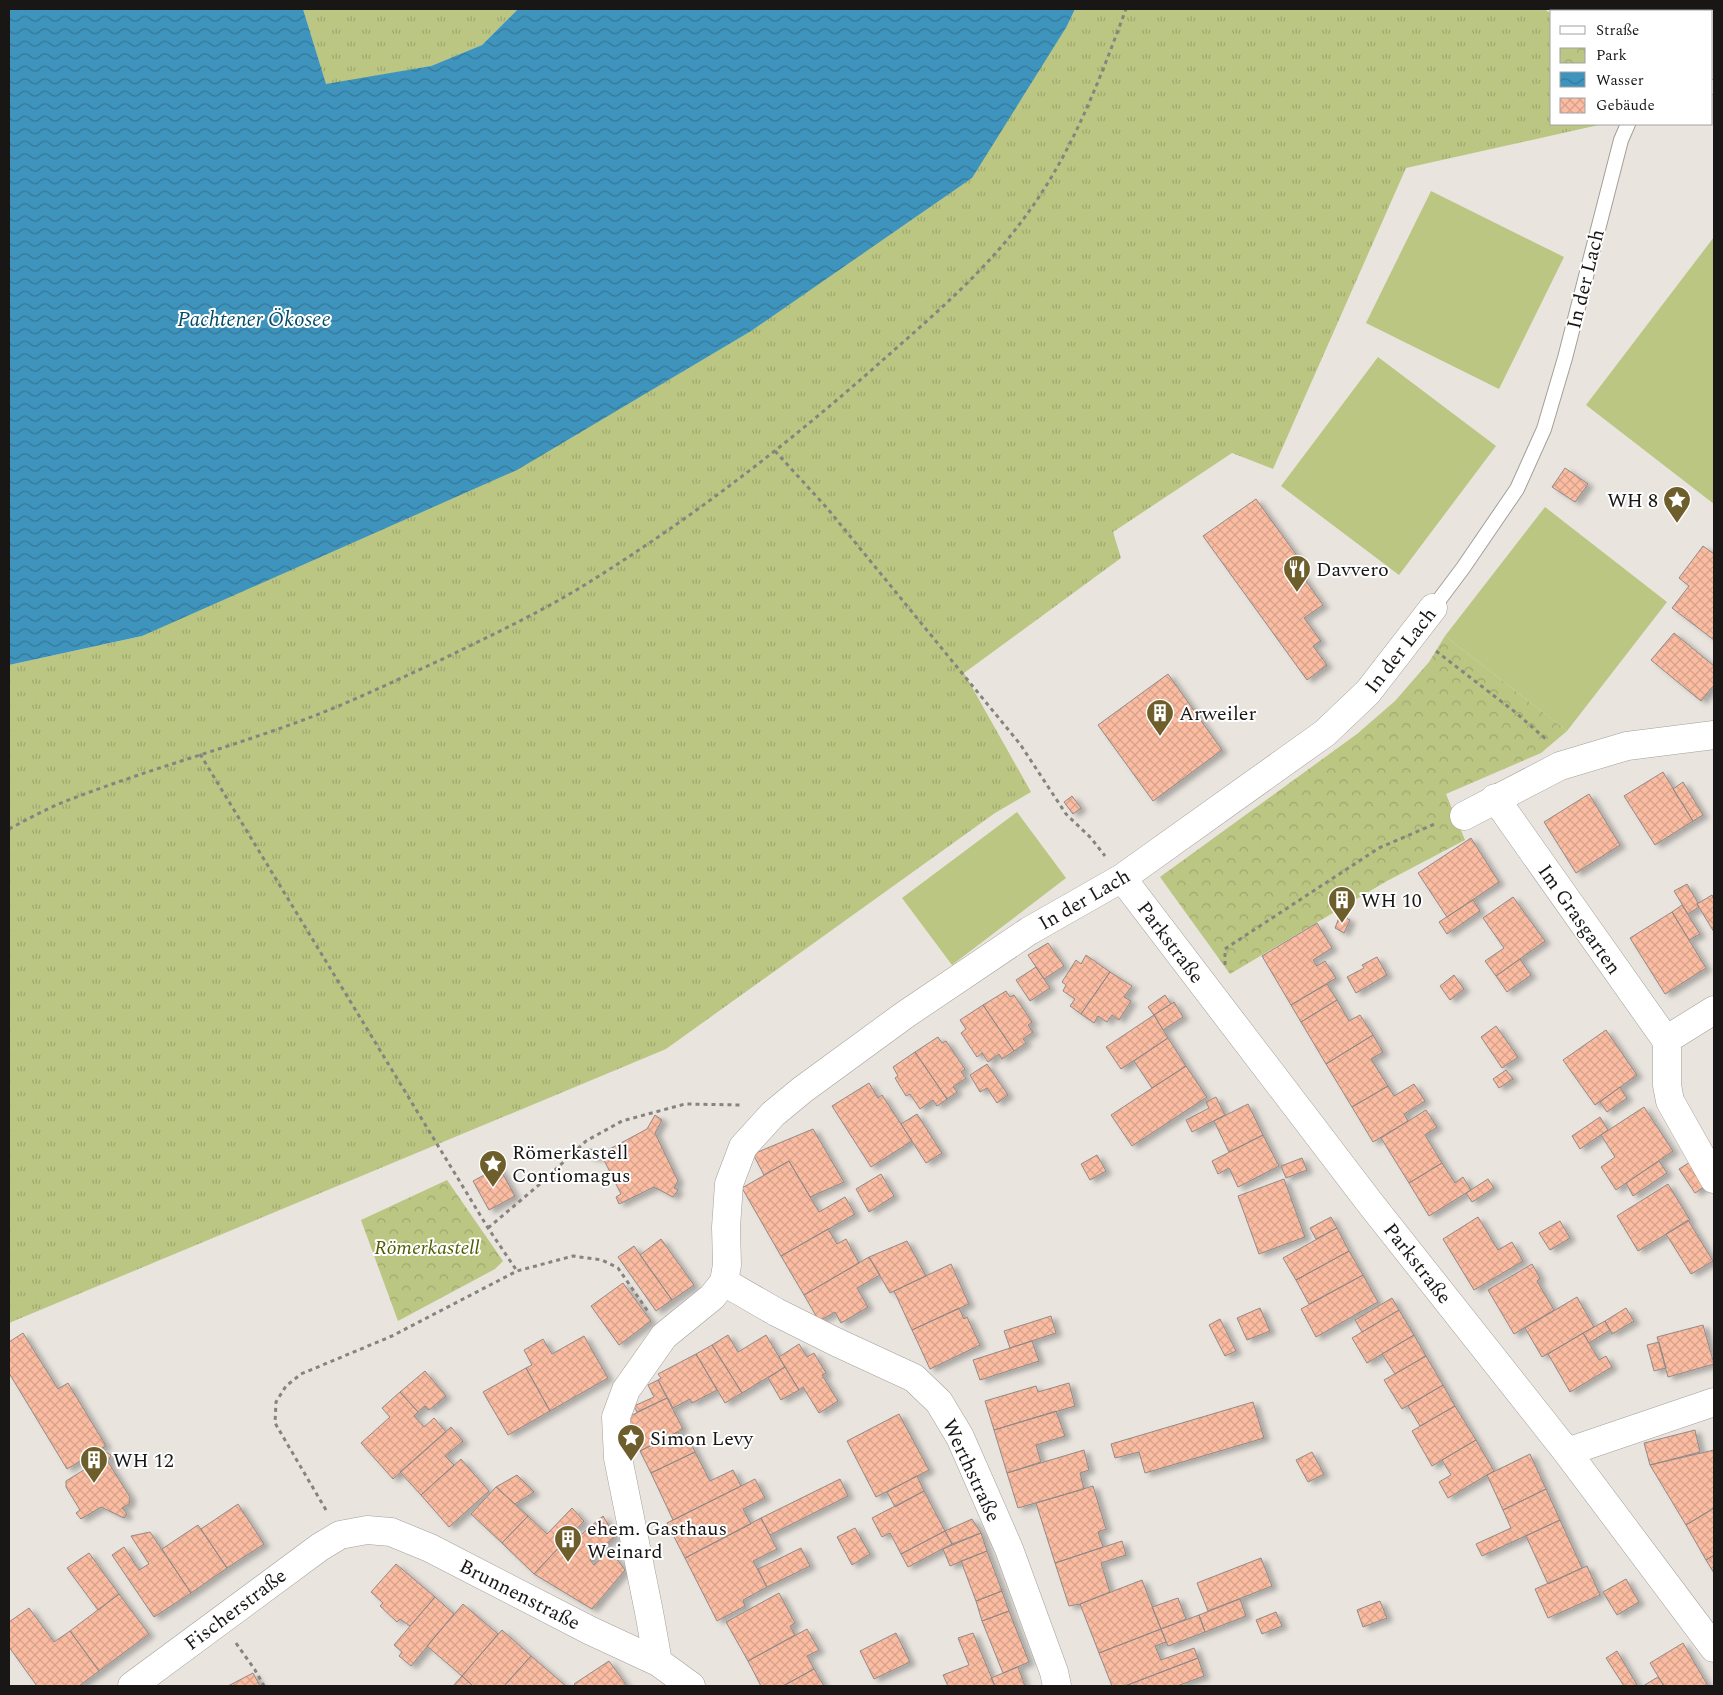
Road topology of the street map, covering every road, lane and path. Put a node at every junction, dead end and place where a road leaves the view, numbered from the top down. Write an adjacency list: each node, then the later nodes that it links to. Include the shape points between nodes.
1 (1126, 9): 3 (path, via 1095,92 1062,160 1030,210 989,262 871,371)
2 (1628, 125): 4 (lane, In der Lach, via 1544,429 1517,489)
3 (775, 450): 7 (path, via 677,524 590,582 510,627 320,713); 12 (path, via 827,508 1020,744 1066,814 1091,838)
4 (1433, 608): 12 (street, In der Lach, via 1368,692 1325,733)
5 (1437, 652): 8 (path, via 1547,740)
6 (1714, 735): 8 (street, via 1627,746)
7 (200, 754): 11 (path, via 70,799); 18 (path)
8 (1560, 766): 9 (street)
9 (1495, 798): 10 (street); 15 (street, Im Grasgarten)
10 (1464, 816): 13 (path, via 1434,824 1379,848 1225,949 1225,966)
11 (9, 829)
12 (1122, 878): 13 (street, Parkstraße); 16 (street, In der Lach, via 1030,931 906,1014)
13 (1203, 985): 23 (street, Parkstraße)
14 (1714, 1010): 15 (street)
15 (1666, 1040): 17 (street, via 1670,1101)
16 (773, 1114): 18 (path, via 741,1105 685,1104 622,1120 586,1141); 20 (street, In der Lach, via 744,1147 730,1184)
17 (1714, 1179)
18 (488, 1228): 19 (path)
19 (518, 1271): 21 (path, via 573,1256 602,1260 618,1268); 24 (path, via 392,1336 301,1374 286,1386 276,1402 275,1423)
20 (724, 1282): 21 (street, via 712,1297); 31 (street, Werthstraße, via 776,1312 914,1378 939,1402 960,1437 1008,1548)
21 (664, 1336): 27 (street, via 626,1390 616,1418 618,1458)
22 (1714, 1402): 23 (street)
23 (1567, 1452): 26 (street, Parkstraße)
24 (340, 1535): 25 (street, Fischerstraße); 27 (street, Brunnenstraße, via 367,1530 391,1532 430,1548)
25 (220, 1620): 28 (street, Fischerstraße); 29 (path)
26 (1714, 1648)
27 (658, 1662): 30 (street, Brunnenstraße)
28 (132, 1686)
29 (264, 1686)
30 (691, 1686)
31 (1057, 1686)

